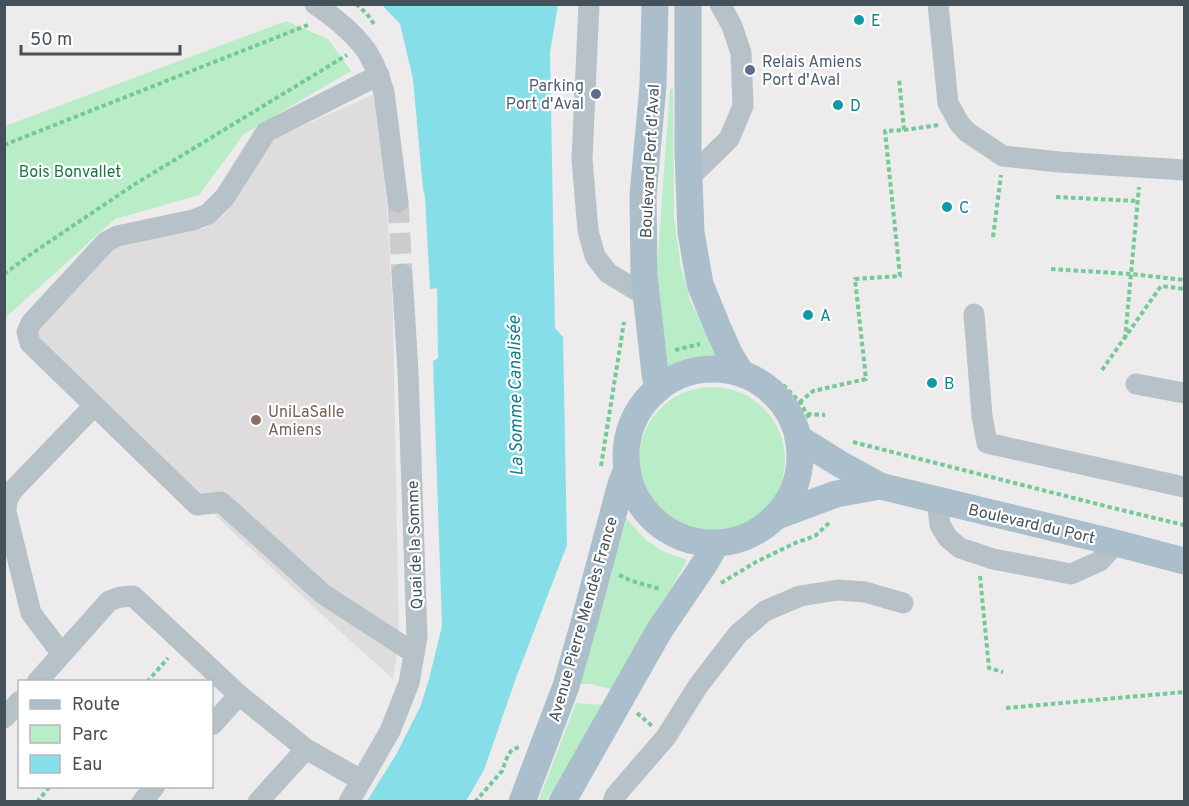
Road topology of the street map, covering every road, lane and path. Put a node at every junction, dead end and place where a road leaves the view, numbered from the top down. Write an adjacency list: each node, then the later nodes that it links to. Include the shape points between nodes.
1 (588, 4): 27 (street, via 582,159 588,231 595,256 608,273)
2 (656, 4): 27 (main road, Boulevard Port d'Aval, via 654,86 643,195 644,275)
3 (688, 4): 15 (main road)
4 (720, 4): 15 (street, via 741,53 743,106 729,139)
5 (938, 4): 10 (street, via 948,104)
6 (324, 10): 7 (street); 12 (path)
7 (363, 45): 9 (street); 22 (path, via 135,184)
8 (899, 78): 11 (path)
9 (382, 83): 19 (street); 35 (street, via 266,132 225,198 208,214 106,242 31,323 27,332 30,343)
10 (959, 123): 11 (path); 13 (street)
11 (904, 130): 36 (path, via 885,131 900,276 855,279 866,379 813,391)
12 (4, 145)
13 (1003, 156): 14 (street); 20 (path)
14 (1185, 170)
15 (689, 178): 31 (main road, via 691,232 700,284 730,355)
16 (1140, 183): 18 (path)
17 (1056, 197): 18 (path)
18 (1138, 201): 24 (path)
19 (398, 202)
20 (993, 237)
21 (1051, 268): 24 (path)
22 (4, 274)
23 (402, 274): 53 (street, Quai de la Somme, via 417,637)
24 (1131, 274): 25 (path); 29 (path)
25 (1185, 280)
26 (1185, 290): 29 (path, via 1161,286)
27 (638, 291): 33 (main road, Boulevard Port d'Aval); 38 (path)
28 (974, 314): 40 (street, via 987,443)
29 (1125, 339): 30 (path)
30 (1102, 370)
31 (749, 372): 33 (main road, via 697,370); 36 (main road); 36 (path, via 770,376 784,386)
32 (1136, 384): 34 (street)
33 (658, 389): 38 (main road, via 635,416 626,451)
34 (1185, 393)
35 (94, 406): 53 (street, via 197,505 221,502 323,594); 54 (street, via 7,500 6,512 31,613)
36 (799, 418): 37 (main road, Boulevard du Port); 43 (main road, via 797,480)
37 (833, 452): 39 (main road, Boulevard du Port); 44 (path, via 852,442)
38 (614, 468): 46 (main road, via 648,514 668,531 691,541); 49 (main road, Avenue Pierre Mendès France, via 621,484)
39 (880, 486): 41 (main road, Boulevard du Port); 42 (main road, Boulevard du Port)
40 (1185, 487)
41 (828, 497): 43 (main road, Boulevard du Port); 50 (path, via 830,522 814,536 756,562 715,587)
42 (937, 501): 45 (main road, Boulevard du Port); 47 (street, via 940,525 948,538 960,548)
43 (777, 516): 46 (main road, via 749,536)
44 (1185, 525)
45 (1116, 543): 47 (street, via 1100,561 1071,574); 48 (main road, Boulevard du Port)
46 (716, 544): 50 (main road)
47 (978, 554): 55 (path, via 989,668)
48 (1185, 561)
49 (600, 566): 50 (path, via 632,581); 72 (main road, Avenue Pierre Mendès France, via 566,686)
50 (683, 596): 73 (main road)
51 (903, 603): 74 (street, via 865,592 838,590 801,596 765,611 738,634 666,737)
52 (183, 642): 54 (street, via 133,596 120,597 109,601); 57 (path); 59 (street)
53 (414, 653): 65 (street, Quai de la Somme, via 409,683 390,731)
54 (62, 654): 56 (street)
55 (1003, 672)
56 (38, 680)
57 (148, 680)
58 (1185, 692): 61 (path)
59 (239, 695): 63 (street); 64 (street)
60 (18, 703): 62 (street)
61 (1006, 708)
62 (4, 718)
63 (213, 724)
64 (306, 749): 65 (street); 70 (street)
65 (361, 780): 71 (street, Quai de la Somme)
66 (48, 788): 68 (path)
67 (154, 788): 69 (street)
68 (37, 801)
69 (142, 801)
70 (258, 801)
71 (349, 801)
72 (522, 801)
73 (562, 801)
74 (613, 801)

